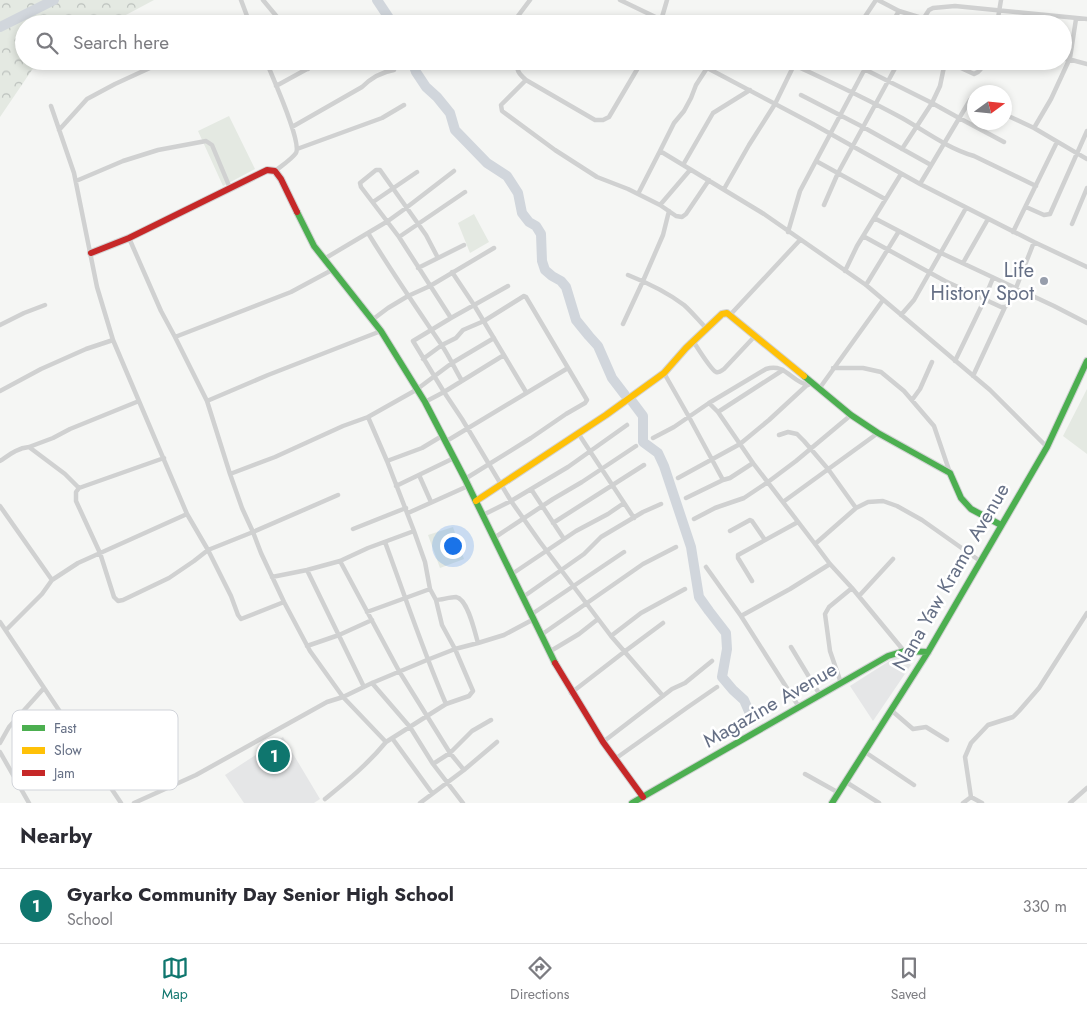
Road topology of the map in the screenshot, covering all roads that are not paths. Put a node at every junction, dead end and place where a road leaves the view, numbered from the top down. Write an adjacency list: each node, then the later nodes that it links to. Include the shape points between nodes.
1 (240, 0): 10 (street)
2 (263, 0): 11 (street)
3 (530, 0): 12 (street)
4 (620, 0): 13 (street)
5 (667, 0): 14 (street)
6 (877, 0): 8 (street); 15 (street)
7 (1001, 0): 9 (street)
8 (899, 11): 16 (street); 17 (street)
9 (1000, 11): 18 (street, via 955,6 929,10); 19 (street); 20 (street)
10 (246, 15)
11 (276, 15)
12 (519, 15)
13 (647, 15)
14 (662, 15)
15 (866, 15)
16 (897, 15)
17 (908, 15)
18 (925, 15)
19 (999, 15)
20 (1038, 15)
21 (1072, 19): 22 (street)
22 (1076, 19): 23 (street); 24 (street)
23 (1087, 19)
24 (1072, 45)
25 (1072, 60): 26 (street)
26 (1087, 64)
27 (145, 70): 63 (street, via 87,99)
28 (270, 70): 46 (street)
29 (306, 70): 46 (street)
30 (394, 70): 61 (street, via 382,72)
31 (517, 70): 44 (street)
32 (637, 70): 44 (street, via 609,117 603,120 595,120)
33 (706, 70): 72 (street)
34 (711, 70): 47 (street)
35 (792, 70): 51 (street)
36 (809, 70): 48 (street)
37 (863, 70): 48 (street)
38 (866, 70): 45 (street)
39 (893, 70): 45 (street)
40 (943, 70): 50 (street)
41 (965, 70): 42 (street, via 974,74)
42 (980, 70)
43 (1062, 70): 62 (street, via 1051,99)
44 (526, 80): 93 (street, via 500,104 502,111 591,174)
45 (888, 80): 50 (street); 52 (street)
46 (276, 86): 61 (street)
47 (750, 90): 51 (street); 77 (street, via 713,113)
48 (852, 92): 52 (street); 56 (street)
49 (801, 95): 56 (street)
50 (932, 103): 57 (street); 59 (street)
51 (775, 104): 65 (street); 91 (street)
52 (876, 104): 59 (street); 60 (street)
53 (404, 105): 70 (street, via 382,118)
54 (967, 105): 57 (street)
55 (50, 106): 63 (street)
56 (840, 115): 60 (street); 65 (street)
57 (959, 118): 66 (street); 68 (street)
58 (1012, 118): 62 (street)
59 (916, 126): 68 (street); 71 (street)
60 (863, 127): 69 (street); 71 (street)
61 (292, 128): 70 (street)
62 (1034, 128): 67 (street)
63 (59, 130): 85 (street)
64 (1087, 131): 73 (street)
65 (830, 134): 69 (street); 75 (street)
66 (1004, 142)
67 (1057, 142): 73 (street); 87 (street)
68 (944, 143): 76 (street); 87 (street)
69 (853, 146): 82 (street); 83 (street)
70 (297, 149): 79 (street)
71 (902, 149): 76 (street)
72 (660, 151): 77 (street); 93 (street)
73 (1077, 154): 74 (street); 98 (street, via 1050,214 1044,215)
74 (1087, 159)
75 (816, 160): 82 (street); 108 (street, via 798,196)
76 (931, 165): 86 (street)
77 (683, 166): 78 (street)
78 (690, 170): 84 (street); 96 (street)
79 (275, 171): 88 (street, via 267,170); 122 (street)
80 (454, 171): 99 (street)
81 (417, 172): 89 (street)
82 (838, 173): 94 (street); 97 (street)
83 (901, 174): 86 (street); 94 (street)
84 (709, 180): 91 (street); 101 (street, via 686,214 676,216)
85 (76, 181): 88 (street, via 123,161 206,140 212,145); 119 (street)
86 (920, 184): 100 (street)
87 (1036, 186): 98 (street)
88 (230, 188): 113 (street)
89 (392, 188): 95 (street); 95 (street, via 378,169 365,178 360,183 361,187); 99 (street)
90 (1087, 188): 106 (street)
91 (724, 189): 108 (street)
92 (465, 192): 105 (street)
93 (638, 194): 96 (street)
94 (886, 199): 102 (street)
95 (373, 202): 104 (street)
96 (660, 205): 101 (street)
97 (824, 205)
98 (1026, 207): 109 (street)
99 (406, 208): 104 (street); 105 (street)
100 (966, 208): 103 (street); 120 (street)
101 (669, 211): 132 (street, via 663,235)
102 (874, 218): 107 (street); 111 (street)
103 (988, 219): 109 (street); 123 (street)
104 (388, 221): 110 (street); 112 (street)
105 (417, 224): 112 (street); 121 (street)
106 (1072, 224)
107 (899, 231): 118 (street); 120 (street)
108 (788, 232): 114 (street)
109 (1013, 232): 115 (street)
110 (368, 233): 122 (street); 137 (street)
111 (863, 236): 118 (street); 127 (street)
112 (398, 237): 125 (street)
113 (129, 238): 119 (street); 155 (street)
114 (800, 240): 127 (street); 143 (street)
115 (1034, 242): 124 (street); 136 (street)
116 (464, 245): 121 (street)
117 (494, 248): 128 (street)
118 (887, 250): 129 (street); 133 (street)
119 (91, 253): 157 (street, via 97,287)
120 (941, 253): 123 (street); 129 (street)
121 (438, 258): 125 (street)
122 (324, 260): 126 (street)
123 (963, 263): 131 (street)
124 (1087, 267)
125 (418, 268): 134 (street)
126 (332, 270): 146 (street); 155 (street, via 291,292)
127 (845, 271): 133 (street)
128 (452, 272): 134 (street); 141 (street)
129 (929, 272): 138 (street); 144 (street)
130 (628, 275): 132 (street)
131 (993, 278): 136 (street); 138 (street)
132 (643, 281): 149 (street); 151 (street, via 686,306)
133 (866, 285): 139 (street)
134 (430, 286): 137 (street); 145 (street)
135 (508, 286): 141 (street)
136 (1016, 288): 142 (street); 148 (street)
137 (408, 296): 146 (street); 152 (street)
138 (984, 299): 142 (street); 162 (street)
139 (883, 300): 144 (street); 167 (street)
140 (46, 305): 150 (street)
141 (474, 305): 145 (street); 147 (street)
142 (1005, 307): 172 (street)
143 (730, 315): 151 (street, via 722,314); 154 (street)
144 (902, 316): 162 (street)
145 (450, 318): 152 (street)
146 (372, 320): 153 (street)
147 (484, 321): 156 (street); 159 (street, via 468,327); 166 (street, via 526,297)
148 (1087, 323)
149 (623, 324)
150 (0, 325)
151 (706, 328): 158 (street)
152 (431, 330): 159 (street); 161 (street, via 413,341)
153 (381, 331): 176 (street); 182 (street)
154 (756, 336): 158 (street, via 720,372 711,367); 175 (street)
155 (175, 337): 182 (street)
156 (494, 338): 160 (street); 165 (street)
157 (113, 340): 177 (street, via 41,369); 181 (street)
158 (693, 341): 170 (street)
159 (442, 345): 161 (street); 165 (street)
160 (504, 356): 173 (street); 179 (street)
161 (424, 359): 171 (street)
162 (955, 361): 172 (street)
163 (1087, 361): 169 (street, Nana Yaw Kramo Avenue)
164 (932, 362): 180 (street)
165 (452, 363): 171 (street); 173 (street)
166 (568, 368): 179 (street); 208 (street, via 587,402)
167 (834, 368): 175 (street); 180 (street, via 881,372)
168 (783, 370): 174 (street); 184 (street, via 775,367 766,369); 185 (street)
169 (1085, 370): 199 (street, Nana Yaw Kramo Avenue)
170 (664, 373): 188 (street); 191 (street)
171 (434, 376): 176 (street); 178 (street)
172 (973, 376): 199 (street)
173 (462, 381): 178 (street)
174 (807, 385): 175 (street); 196 (street)
175 (817, 387): 186 (street)
176 (416, 390): 183 (street); 187 (street)
177 (0, 391)
178 (444, 392): 183 (street); 190 (street)
179 (526, 392): 190 (street)
180 (912, 400): 212 (street, via 934,426)
181 (139, 401): 198 (street); 202 (street)
182 (207, 401): 213 (street)
183 (425, 402): 195 (street)
184 (709, 403): 185 (street); 188 (street)
185 (718, 412): 196 (street)
186 (850, 415): 192 (street); 200 (street)
187 (368, 417): 206 (street); 213 (street)
188 (689, 417): 194 (street); 204 (street)
189 (627, 425): 201 (street)
190 (467, 428): 195 (street); 208 (street)
191 (578, 433): 201 (street); 219 (street)
192 (878, 433): 211 (street); 212 (street)
193 (779, 435): 200 (street, via 797,434)
194 (653, 438)
195 (444, 439): 203 (street); 206 (street)
196 (740, 444): 204 (street); 207 (street)
197 (636, 446): 210 (street)
198 (29, 447): 205 (street); 222 (street)
199 (1047, 447): 243 (street, Nana Yaw Kramo Avenue)
200 (810, 448): 211 (street); 218 (street)
201 (590, 451): 210 (street); 223 (street)
202 (164, 458): 222 (street); 236 (street)
203 (454, 458): 214 (street); 217 (street)
204 (711, 460): 215 (street); 216 (street)
205 (0, 461)
206 (387, 461): 221 (street)
207 (753, 463): 216 (street); 218 (street)
208 (489, 464): 217 (street); 219 (street)
209 (644, 465): 220 (street)
210 (601, 469): 220 (street); 233 (street)
211 (828, 469): 229 (street); 234 (street)
212 (950, 473): 243 (street, via 961,498 971,509)
213 (230, 474): 247 (street)
214 (419, 475): 221 (street); 228 (street)
215 (678, 478)
216 (723, 480): 225 (street)
217 (466, 482): 226 (street); 228 (street)
218 (768, 482): 229 (street); 240 (street, via 744,498)
219 (501, 484): 226 (street); 227 (street)
220 (612, 485): 230 (street); 242 (street)
221 (396, 486): 235 (street)
222 (80, 488): 257 (street, via 76,492 76,501)
223 (531, 489): 227 (street); 233 (street)
224 (338, 495): 247 (street)
225 (686, 498)
226 (476, 501): 237 (street)
227 (511, 501): 237 (street); 239 (street)
228 (431, 502): 235 (street)
229 (783, 502): 241 (street)
230 (624, 503): 238 (street); 249 (street)
231 (662, 504): 238 (street)
232 (0, 506): 267 (street)
233 (542, 506): 239 (street); 242 (street)
234 (856, 508): 252 (street); 260 (street, via 868,502 882,501 897,506)
235 (407, 510): 244 (street); 246 (street)
236 (186, 514): 254 (street); 257 (street)
237 (482, 515): 248 (street)
238 (634, 518): 264 (street, via 601,537)
239 (523, 519): 248 (street); 255 (street)
240 (694, 519)
241 (798, 522): 250 (street); 252 (street)
242 (553, 523): 249 (street)
243 (1001, 525): 260 (street, Nana Yaw Kramo Avenue)
244 (353, 529)
245 (730, 530): 250 (street, via 750,520)
246 (414, 531): 251 (street); 271 (street)
247 (253, 532): 254 (street); 266 (street)
248 (494, 538): 265 (street)
249 (564, 539): 255 (street)
250 (765, 540): 268 (street, via 738,555)
251 (385, 542): 259 (street); 274 (street)
252 (815, 544): 261 (street)
253 (676, 547): 278 (street, via 643,564)
254 (208, 550): 257 (street, via 169,578 118,601); 277 (street, via 241,619)
255 (546, 551): 264 (street); 265 (street)
256 (624, 552): 269 (street)
257 (100, 553): 267 (street)
258 (893, 559): 273 (street)
259 (340, 561): 263 (street); 279 (street)
260 (980, 561): 298 (street, Nana Yaw Kramo Avenue)
261 (830, 564): 270 (street); 281 (street)
262 (706, 567): 281 (street)
263 (307, 570): 266 (street); 288 (street)
264 (562, 570): 269 (street); 275 (street)
265 (512, 574): 275 (street)
266 (272, 577): 277 (street)
267 (52, 580): 287 (street)
268 (752, 581)
269 (574, 586): 278 (street); 282 (street)
270 (852, 588): 273 (street); 303 (street, via 825,614 830,651)
271 (430, 589): 274 (street); 276 (street)
272 (685, 589): 290 (street, via 641,613)
273 (859, 596): 297 (street)
274 (406, 597): 279 (street); 299 (street)
275 (523, 597): 282 (street)
276 (436, 600): 291 (street, via 455,597 462,600); 294 (street, via 442,626)
277 (284, 602): 292 (street)
278 (586, 603): 284 (street); 289 (street)
279 (367, 612): 283 (street)
280 (1087, 613): 345 (street, via 1039,688 1019,711 1013,717 988,724 971,743 965,758)
281 (741, 616): 312 (street)
282 (533, 617): 289 (street); 291 (street, via 504,635)
283 (372, 620): 288 (street); 301 (street)
284 (598, 620): 290 (street); 295 (street)
285 (0, 622): 287 (street)
286 (663, 623): 296 (street)
287 (6, 630): 305 (street)
288 (338, 635): 292 (street); 304 (street)
289 (541, 635): 295 (street)
290 (611, 636): 296 (street)
291 (478, 644): 294 (street)
292 (307, 646): 310 (street)
293 (791, 647): 308 (street)
294 (455, 649): 299 (street); 311 (street, via 474,691)
295 (550, 652): 307 (street)
296 (624, 652): 307 (street); 309 (street)
297 (904, 652): 298 (street, Magazine Avenue); 303 (street, Magazine Avenue, via 888,656)
298 (928, 652): 315 (street, Nana Yaw Kramo Avenue)
299 (427, 660): 301 (street); 311 (street)
300 (712, 661): 309 (street)
301 (399, 671): 302 (street); 316 (street)
302 (372, 683): 304 (street); 319 (street)
303 (841, 683): 308 (street, Magazine Avenue)
304 (364, 687): 310 (street)
305 (44, 688): 313 (street); 314 (street)
306 (717, 688): 329 (street)
307 (572, 693): 324 (street)
308 (820, 695): 312 (street, Magazine Avenue)
309 (663, 696): 324 (street)
310 (343, 697): 322 (street); 336 (street, via 327,702)
311 (446, 704): 316 (street)
312 (799, 707): 344 (street, Magazine Avenue)
313 (24, 710)
314 (59, 710)
315 (891, 710): 321 (street, via 913,729 926,727); 327 (street, Nana Yaw Kramo Avenue)
316 (427, 716): 319 (street); 328 (street)
317 (491, 720): 328 (street, via 472,731)
318 (12, 724): 325 (street)
319 (410, 727): 320 (street); 330 (street)
320 (392, 738): 322 (street); 342 (street)
321 (947, 740)
322 (386, 742): 346 (street, via 353,777)
323 (497, 742): 331 (street)
324 (603, 742): 329 (street)
325 (0, 743)
326 (0, 752): 332 (street)
327 (865, 752): 335 (street, Nana Yaw Kramo Avenue); 337 (street)
328 (450, 753): 330 (street); 331 (street)
329 (615, 759): 344 (street)
330 (433, 764): 334 (street)
331 (464, 770): 334 (street)
332 (12, 773)
333 (805, 774): 343 (street)
334 (447, 782): 342 (street); 351 (street)
335 (846, 782): 343 (street, Nana Yaw Kramo Avenue); 354 (street)
336 (178, 783)
337 (914, 785)
338 (1087, 788): 357 (street)
339 (22, 790): 347 (street)
340 (112, 790): 348 (street)
341 (163, 790): 349 (street)
342 (432, 793): 350 (street)
343 (838, 793): 353 (street, Nana Yaw Kramo Avenue)
344 (642, 797): 352 (street, Magazine Avenue)
345 (971, 797): 355 (street); 356 (street)
346 (325, 799)
347 (29, 803)
348 (121, 803)
349 (134, 803)
350 (420, 803)
351 (463, 803)
352 (632, 803)
353 (832, 803)
354 (879, 803)
355 (963, 803)
356 (982, 803)
357 (1070, 803)

